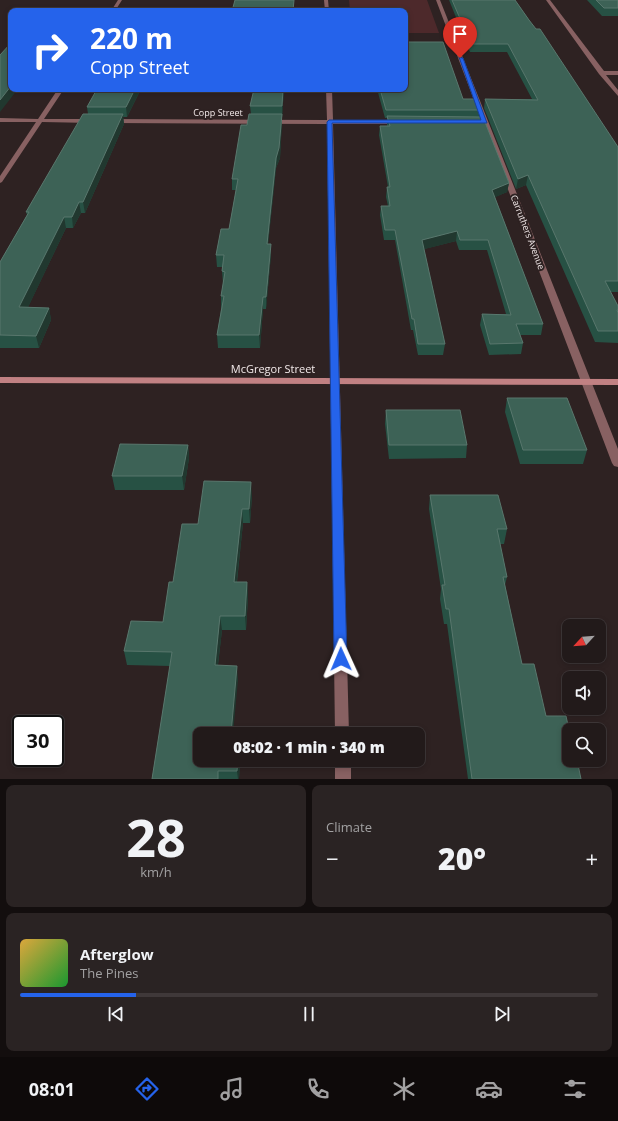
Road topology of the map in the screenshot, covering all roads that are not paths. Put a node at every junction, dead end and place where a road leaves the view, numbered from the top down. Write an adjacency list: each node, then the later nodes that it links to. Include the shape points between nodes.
1 (438, 0): 17 (street, Carruthers Avenue, via 482,122)
2 (548, 0): 3 (street)
3 (601, 73): 4 (street); 7 (street)
4 (618, 73)
5 (59, 92): 9 (street)
6 (328, 92): 12 (street)
7 (618, 94)
8 (0, 120): 9 (street)
9 (40, 120): 10 (street); 14 (street)
10 (98, 120)
11 (106, 121): 12 (street, Copp Street)
12 (329, 122): 13 (street, Copp Street); 16 (street)
13 (411, 122)
14 (0, 181)
15 (0, 380): 16 (main road, McGregor Street)
16 (335, 380): 17 (main road, McGregor Street); 20 (street)
17 (586, 382): 18 (main road, McGregor Street); 19 (street, Carruthers Avenue)
18 (618, 382)
19 (618, 463)
20 (342, 727)
21 (343, 767): 22 (street)
22 (343, 779)

